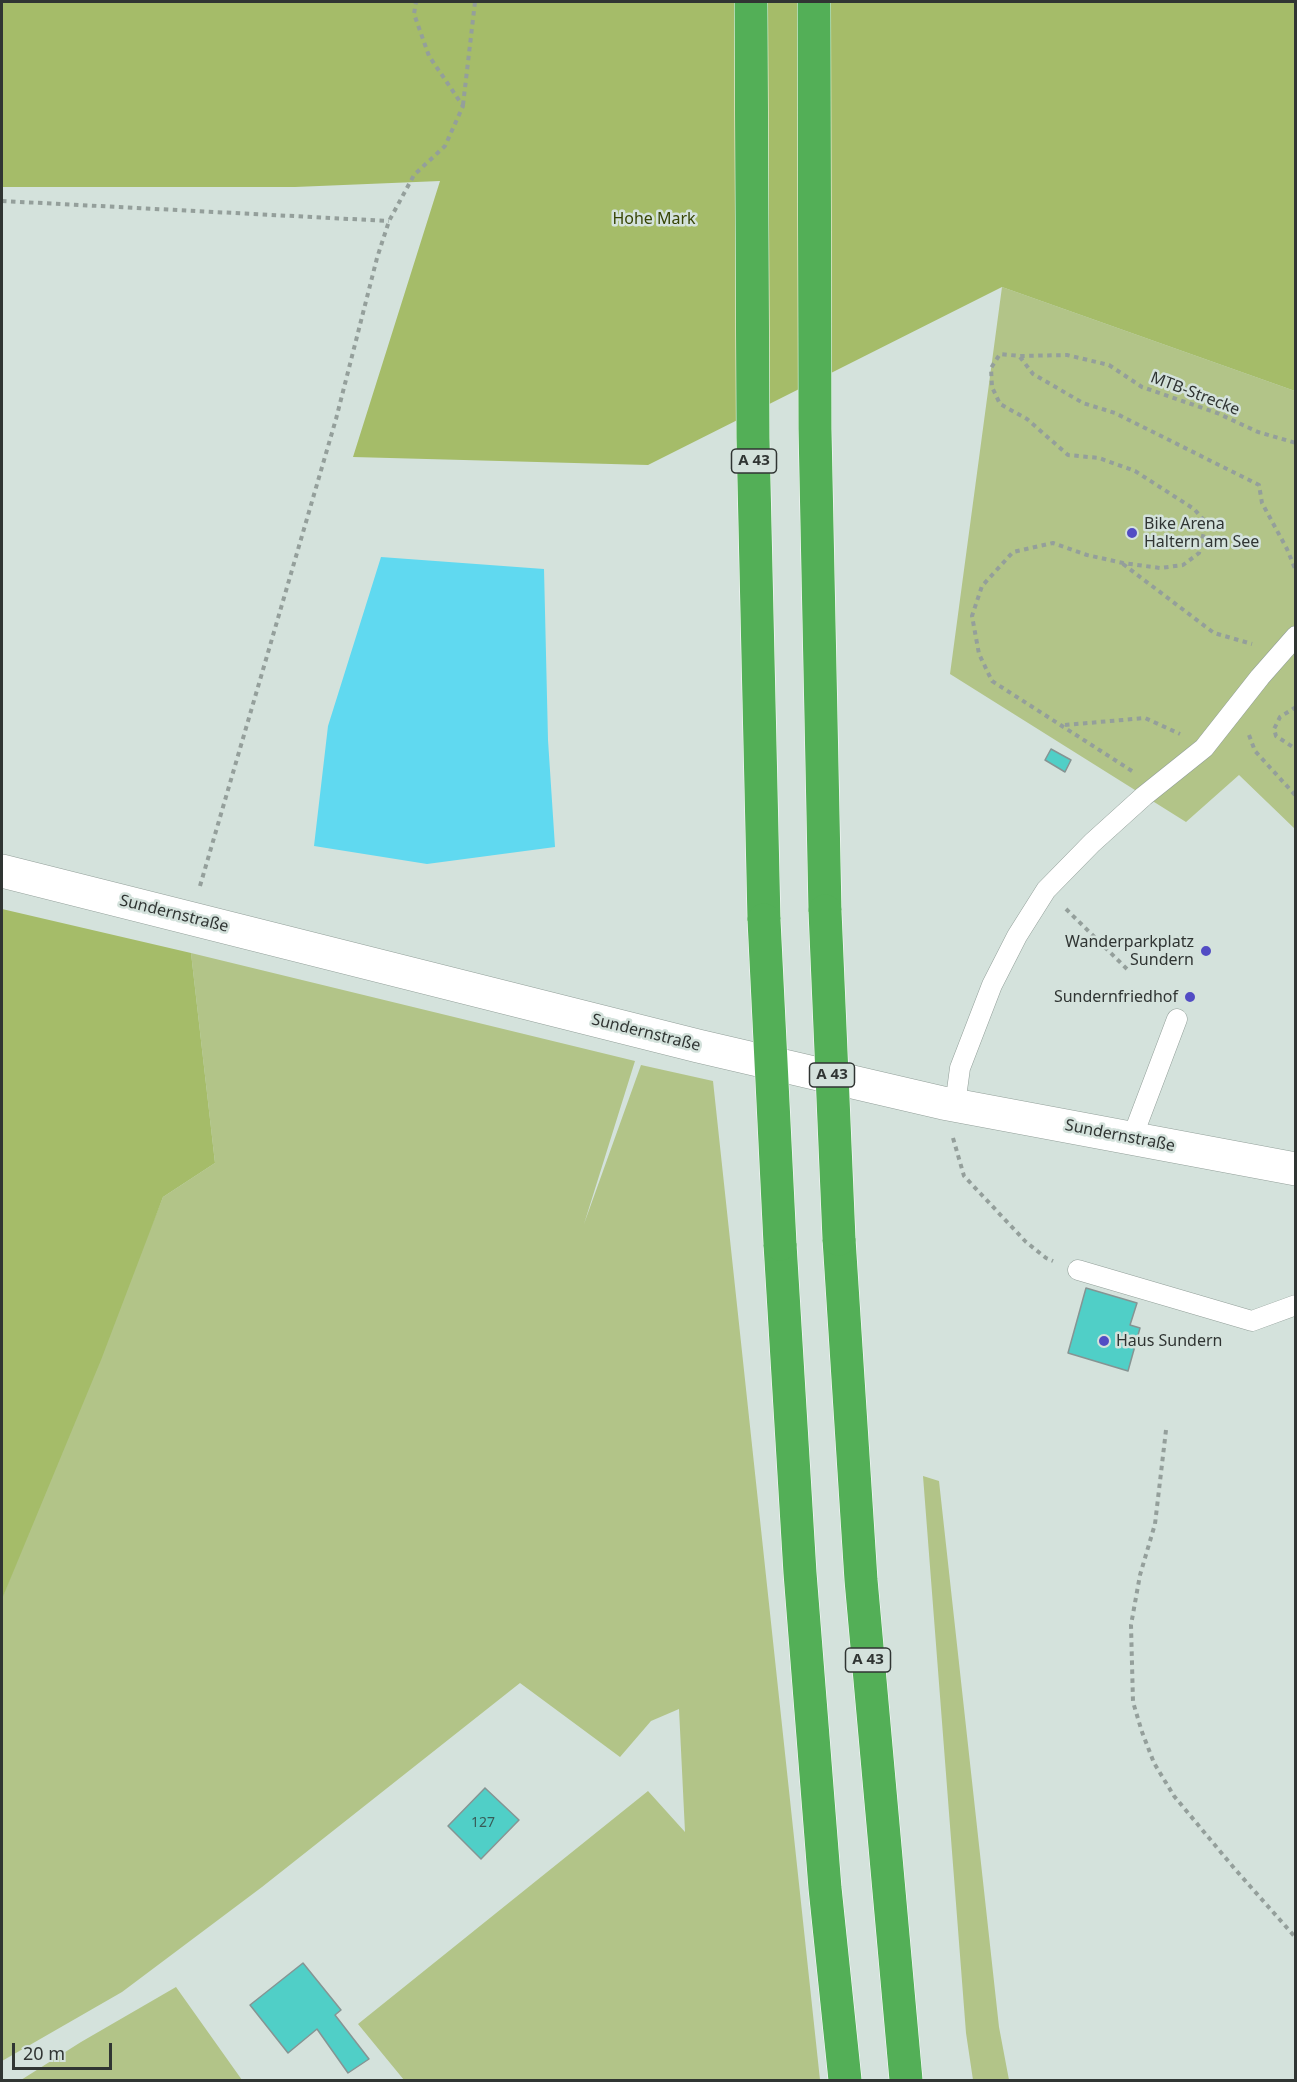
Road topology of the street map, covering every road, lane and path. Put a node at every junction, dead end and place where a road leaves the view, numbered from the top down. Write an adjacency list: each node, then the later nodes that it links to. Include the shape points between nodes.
1 (416, 2): 5 (path, via 414,14 429,56)
2 (475, 2): 5 (path)
3 (751, 2): 33 (highway, A 43, bridge, via 753,438 764,920 802,1608)
4 (814, 2): 34 (highway, A 43, bridge, via 815,429 825,911 839,1239 861,1580)
5 (463, 106): 7 (path, via 446,146 414,175)
6 (2, 201): 7 (path)
7 (389, 221): 23 (path)
8 (1020, 356): 9 (path, MTB-Strecke, via 1066,355 1109,365 1142,387); 10 (path, MTB-Strecke, via 1000,354 991,368 992,387 1000,404 1027,419 1068,455 1099,458 1135,471 1203,519 1199,553 1183,565 1160,568); 11 (path, via 1033,374 1083,404 1115,413 1259,485 1262,503)
9 (1296, 443)
10 (1123, 563): 13 (path, via 1214,633); 15 (path, MTB-Strecke, via 1053,543 1013,552 982,586 972,616 979,654 992,681)
11 (1296, 571)
12 (1296, 636): 17 (lane)
13 (1254, 645)
14 (1296, 707): 18 (path, via 1280,717 1274,729 1276,736)
15 (1064, 726): 17 (path, via 1145,718); 19 (path, MTB-Strecke)
16 (1248, 732): 20 (path, via 1255,751)
17 (1204, 748): 22 (lane, via 1144,796)
18 (1296, 749)
19 (1141, 777)
20 (1296, 796)
21 (2, 871): 23 (street, Sundernstraße)
22 (1046, 890): 24 (path); 26 (lane, via 992,985)
23 (191, 918): 26 (street, Sundernstraße, via 698,1046)
24 (1130, 971)
25 (1177, 1019): 27 (lane)
26 (949, 1104): 27 (street, Sundernstraße); 29 (path, via 964,1176 1026,1242 1046,1258)
27 (1132, 1138): 28 (street, Sundernstraße)
28 (1296, 1169)
29 (1078, 1270): 30 (lane, via 1252,1321)
30 (1296, 1305)
31 (1166, 1430): 32 (path, via 1155,1524 1131,1625 1133,1702 1154,1763 1174,1796)
32 (1296, 1938)
33 (845, 2080)
34 (906, 2080)

